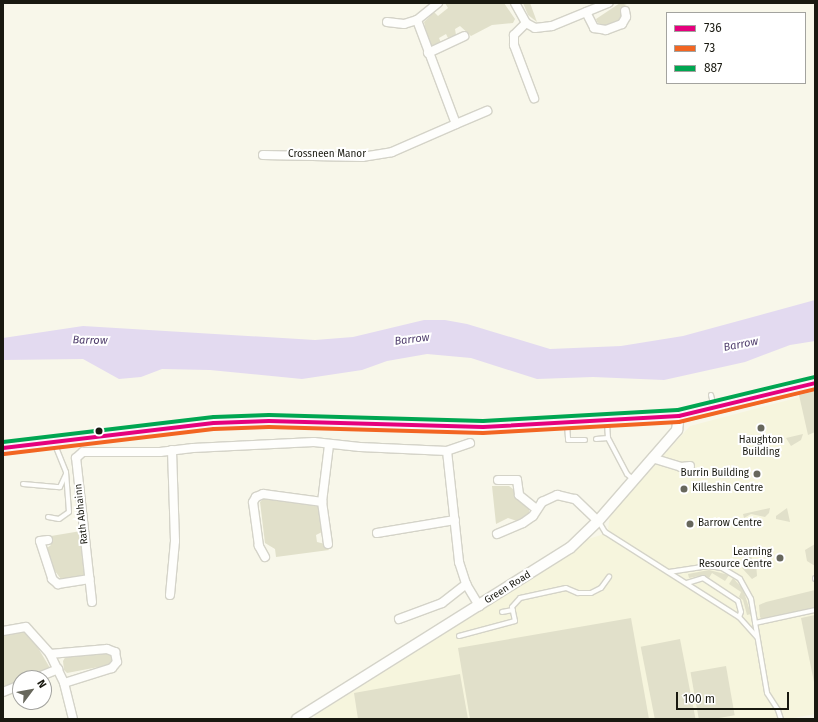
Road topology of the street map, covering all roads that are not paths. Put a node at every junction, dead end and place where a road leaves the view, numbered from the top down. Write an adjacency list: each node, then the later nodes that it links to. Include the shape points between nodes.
1 (438, 3): 6 (street)
2 (515, 3): 8 (street)
3 (608, 3): 5 (street)
4 (625, 11): 5 (street, via 626,17 622,24 606,30 594,28)
5 (586, 12): 8 (street, via 552,26 534,28)
6 (417, 20): 7 (street, via 404,24); 10 (street)
7 (387, 22)
8 (526, 23): 11 (street, via 514,35 514,45)
9 (464, 36): 10 (street)
10 (428, 53): 13 (street)
11 (534, 98)
12 (487, 111): 13 (street, Crossneen Manor)
13 (456, 124): 14 (street, Crossneen Manor, via 392,152 362,157)
14 (264, 155)
15 (815, 382): 17 (main road)
16 (711, 395): 17 (lane)
17 (714, 407): 18 (main road)
18 (679, 416): 19 (main road); 30 (street, Green Road, via 677,430)
19 (607, 422): 20 (main road); 21 (lane)
20 (567, 424): 23 (lane, via 568,440); 24 (main road, via 483,427 240,422)
21 (608, 438): 22 (lane); 34 (lane, via 627,474)
22 (596, 439)
23 (585, 440)
24 (53, 441): 27 (main road); 32 (lane)
25 (470, 443): 29 (street)
26 (329, 445): 28 (street, via 314,442); 29 (street); 36 (street)
27 (3, 448)
28 (172, 450): 48 (street, Rath Abhainn, via 83,452 76,458); 51 (street, via 176,541)
29 (447, 452): 39 (street)
30 (652, 458): 31 (street, via 681,467); 34 (street, Green Road)
31 (690, 466)
32 (66, 472): 35 (lane, via 60,487); 38 (lane, via 69,512 59,519)
33 (498, 480): 37 (street, via 518,480 519,495)
34 (634, 480): 40 (street, Green Road)
35 (23, 484)
36 (322, 502): 44 (street); 45 (street, via 263,494 256,497 253,502 259,546)
37 (536, 508): 40 (street, via 551,496 570,496); 42 (street, via 533,516 523,523)
38 (48, 517)
39 (455, 520): 41 (street); 50 (street, via 459,562)
40 (598, 522): 46 (lane, via 604,532); 53 (street, Green Road, via 570,548)
41 (377, 532)
42 (497, 534)
43 (48, 540): 48 (street, via 40,541 52,579 58,584)
44 (328, 544)
45 (265, 557)
46 (669, 572): 49 (lane); 59 (lane, via 710,566 722,568 733,574 747,588)
47 (609, 576): 54 (lane, via 601,588 591,593 578,593 566,588 520,598 513,603)
48 (90, 579): 52 (street, Rath Abhainn)
49 (687, 583): 57 (lane); 57 (lane, via 703,578 738,602 741,612)
50 (466, 584): 53 (street); 58 (street, via 442,603)
51 (170, 595)
52 (92, 602)
53 (479, 606): 67 (street, Green Road)
54 (513, 610): 56 (lane); 61 (lane, via 515,621 508,625)
55 (815, 610): 59 (lane)
56 (502, 612)
57 (739, 617): 62 (lane)
58 (399, 619)
59 (755, 623): 62 (lane)
60 (3, 631): 63 (street, via 26,627)
61 (459, 636)
62 (759, 640): 69 (lane, via 767,693 778,710)
63 (50, 654): 64 (street); 66 (street, via 107,649 115,652 117,662 112,668)
64 (58, 669): 65 (street); 66 (street)
65 (52, 671)
66 (64, 683): 68 (street)
67 (303, 717)
68 (73, 719)
69 (780, 719)

